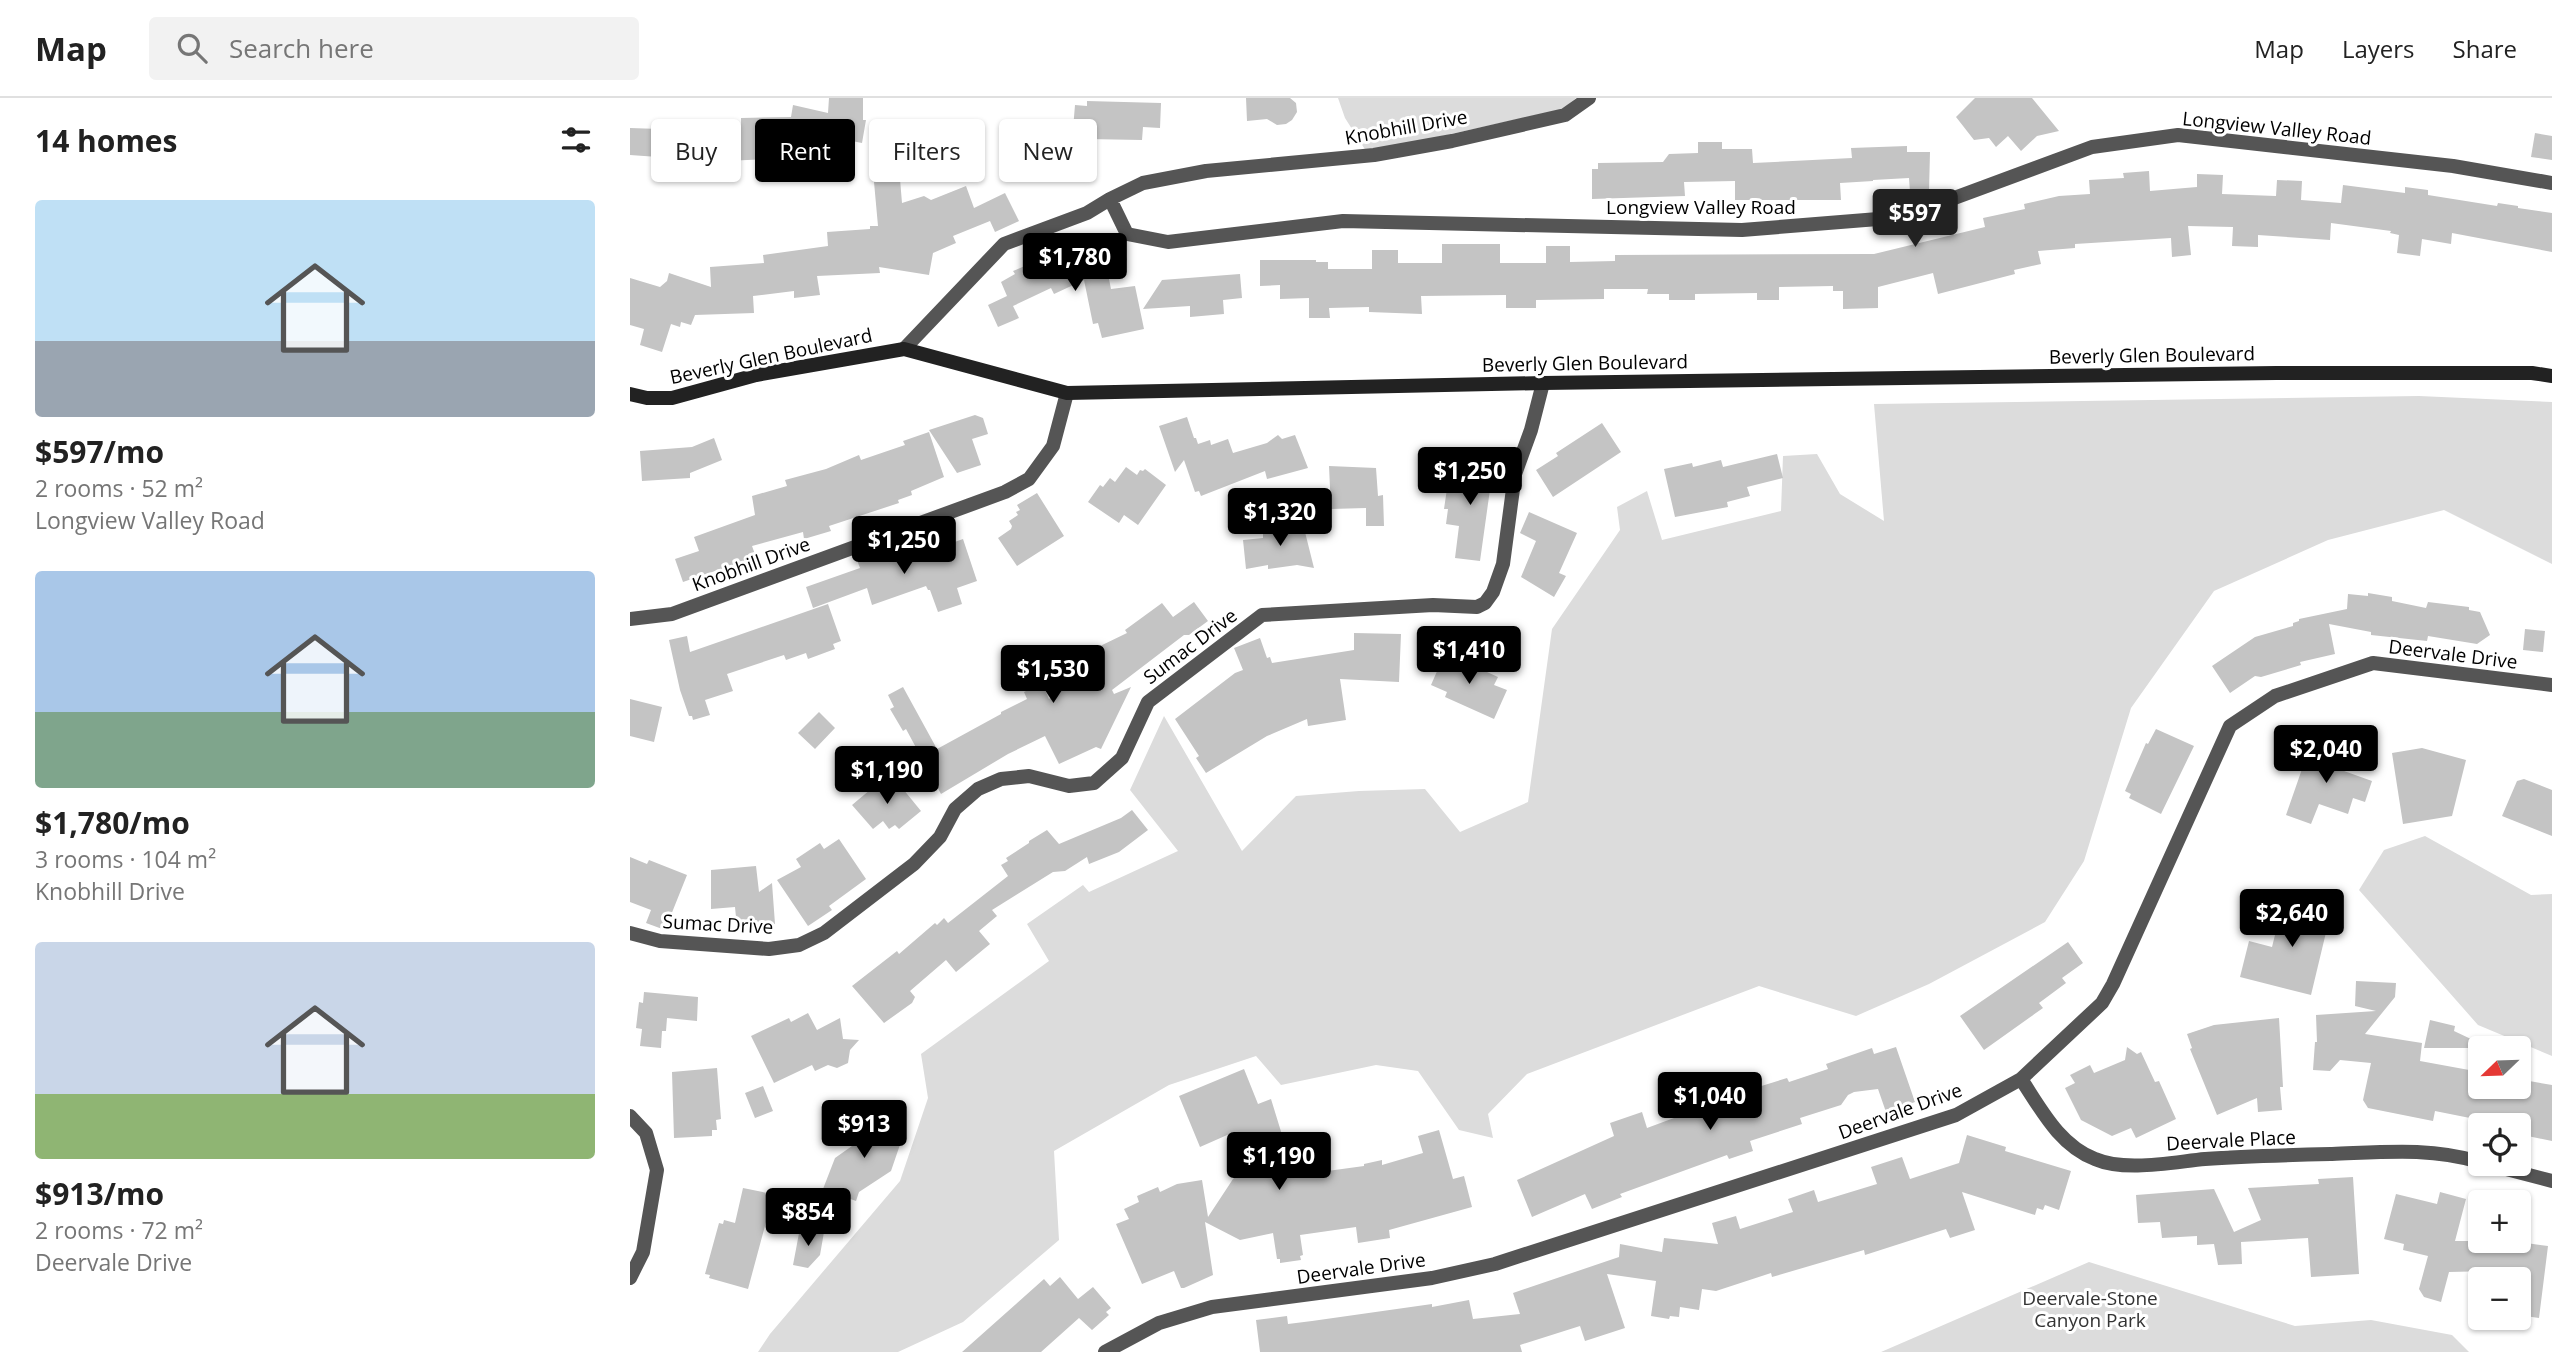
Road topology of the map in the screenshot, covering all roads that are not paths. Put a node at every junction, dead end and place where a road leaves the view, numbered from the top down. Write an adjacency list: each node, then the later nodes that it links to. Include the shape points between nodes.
1 (1589, 98): 3 (street, Knobhill Drive, via 1564,115 1452,141 1374,155 1206,171 1143,183)
2 (2552, 183): 3 (street, Longview Valley Road, via 2453,166 2178,135 2092,147 1903,217 1742,230 1343,221 1168,242 1127,234)
3 (1110, 199): 4 (street, Knobhill Drive, via 1087,214 1004,244)
4 (904, 349): 7 (main road, Beverly Glen Boulevard); 8 (main road, Beverly Glen Boulevard, via 755,375 672,398)
5 (2552, 376): 6 (main road, Beverly Glen Boulevard, via 2276,373)
6 (1543, 383): 7 (main road, Beverly Glen Boulevard); 11 (street, Sumac Drive, via 1515,474 1503,564 1485,603 1477,607 1433,605 1262,615 1148,702 1122,758 1094,783 1069,786 1029,776 1001,779 978,789 955,809 940,836 914,864 824,933 799,945 769,949 660,941)
7 (1067, 393): 9 (street, Knobhill Drive, via 1053,446 1029,478 1005,492 672,614)
8 (630, 394)
9 (630, 619)
10 (2552, 685): 12 (street, Deervale Drive, via 2373,663 2275,696 2230,726 2102,1003)
11 (630, 933)
12 (2021, 1079): 14 (street, Deervale Place, via 2056,1132 2078,1151 2124,1166 2422,1150); 18 (street, Deervale Drive, via 1956,1115 1495,1264 1432,1278 1212,1307 1159,1323)
13 (630, 1116): 17 (street, via 646,1133 657,1170 643,1252)
14 (2468, 1158)
15 (2531, 1176): 16 (street)
16 (2552, 1181)
17 (630, 1278)
18 (1105, 1352)

